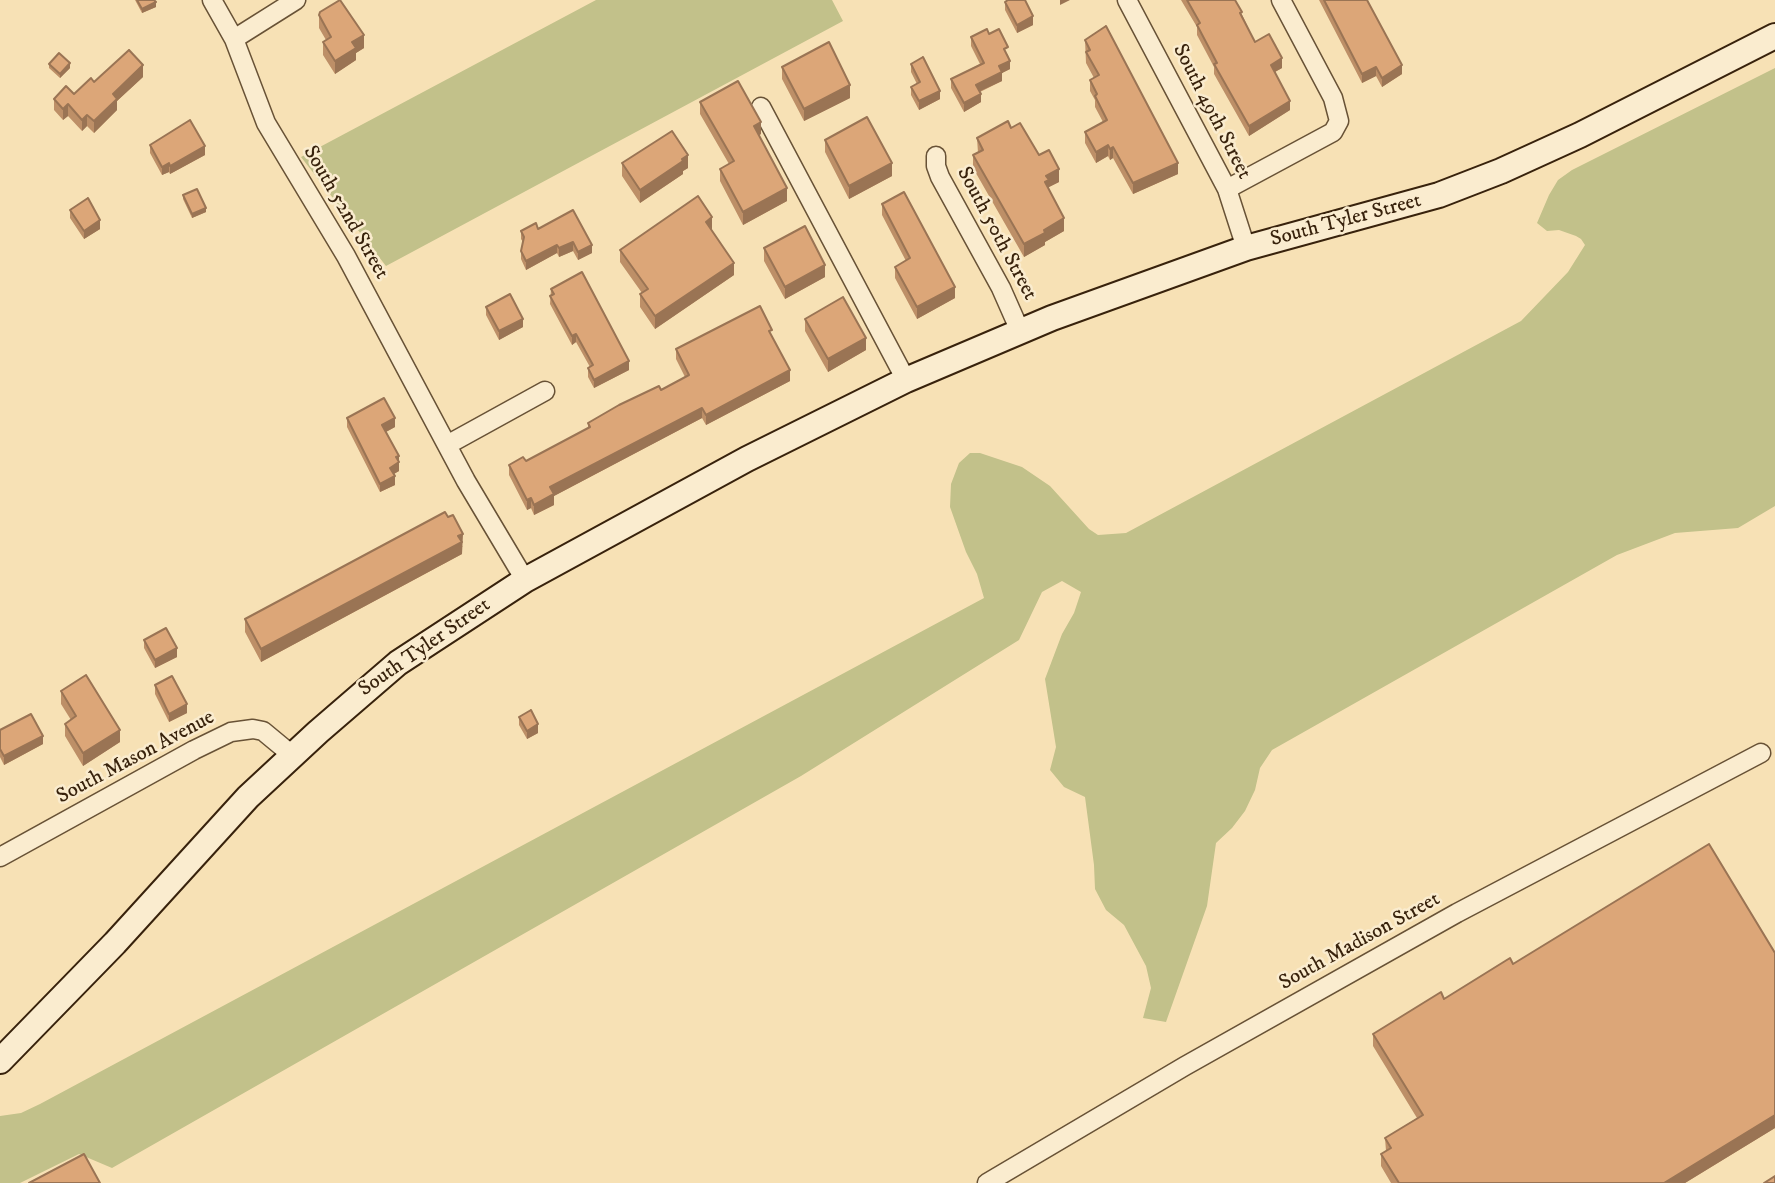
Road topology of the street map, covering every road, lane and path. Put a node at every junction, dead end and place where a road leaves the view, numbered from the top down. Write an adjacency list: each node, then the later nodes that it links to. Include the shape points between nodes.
1 (212, 0): 6 (street, South 52nd Street)
2 (296, 0): 6 (street)
3 (1127, 0): 9 (street, South 49th Street)
4 (1281, 0): 9 (street, via 1333,98 1339,121 1333,132)
5 (1775, 36): 10 (main road, South Tyler Street, via 1501,172 1438,195)
6 (234, 39): 14 (street, South 52nd Street, via 266,123 346,256)
7 (761, 107): 12 (street)
8 (936, 156): 11 (street, South 50th Street, via 940,177)
9 (1227, 188): 10 (street, South 49th Street)
10 (1246, 248): 11 (main road, South Tyler Street)
11 (1020, 331): 12 (main road, South Tyler Street)
12 (906, 380): 15 (main road, South Tyler Street, via 747,459)
13 (545, 391): 14 (street)
14 (447, 445): 15 (street, South 52nd Street)
15 (525, 580): 17 (main road, South Tyler Street, via 398,663)
16 (1761, 753): 20 (street, South Madison Street, via 1457,914)
17 (292, 755): 18 (street, South Mason Avenue, via 263,731 231,732); 19 (main road, South Tyler Street)
18 (0, 857)
19 (0, 1061)
20 (987, 1183)

